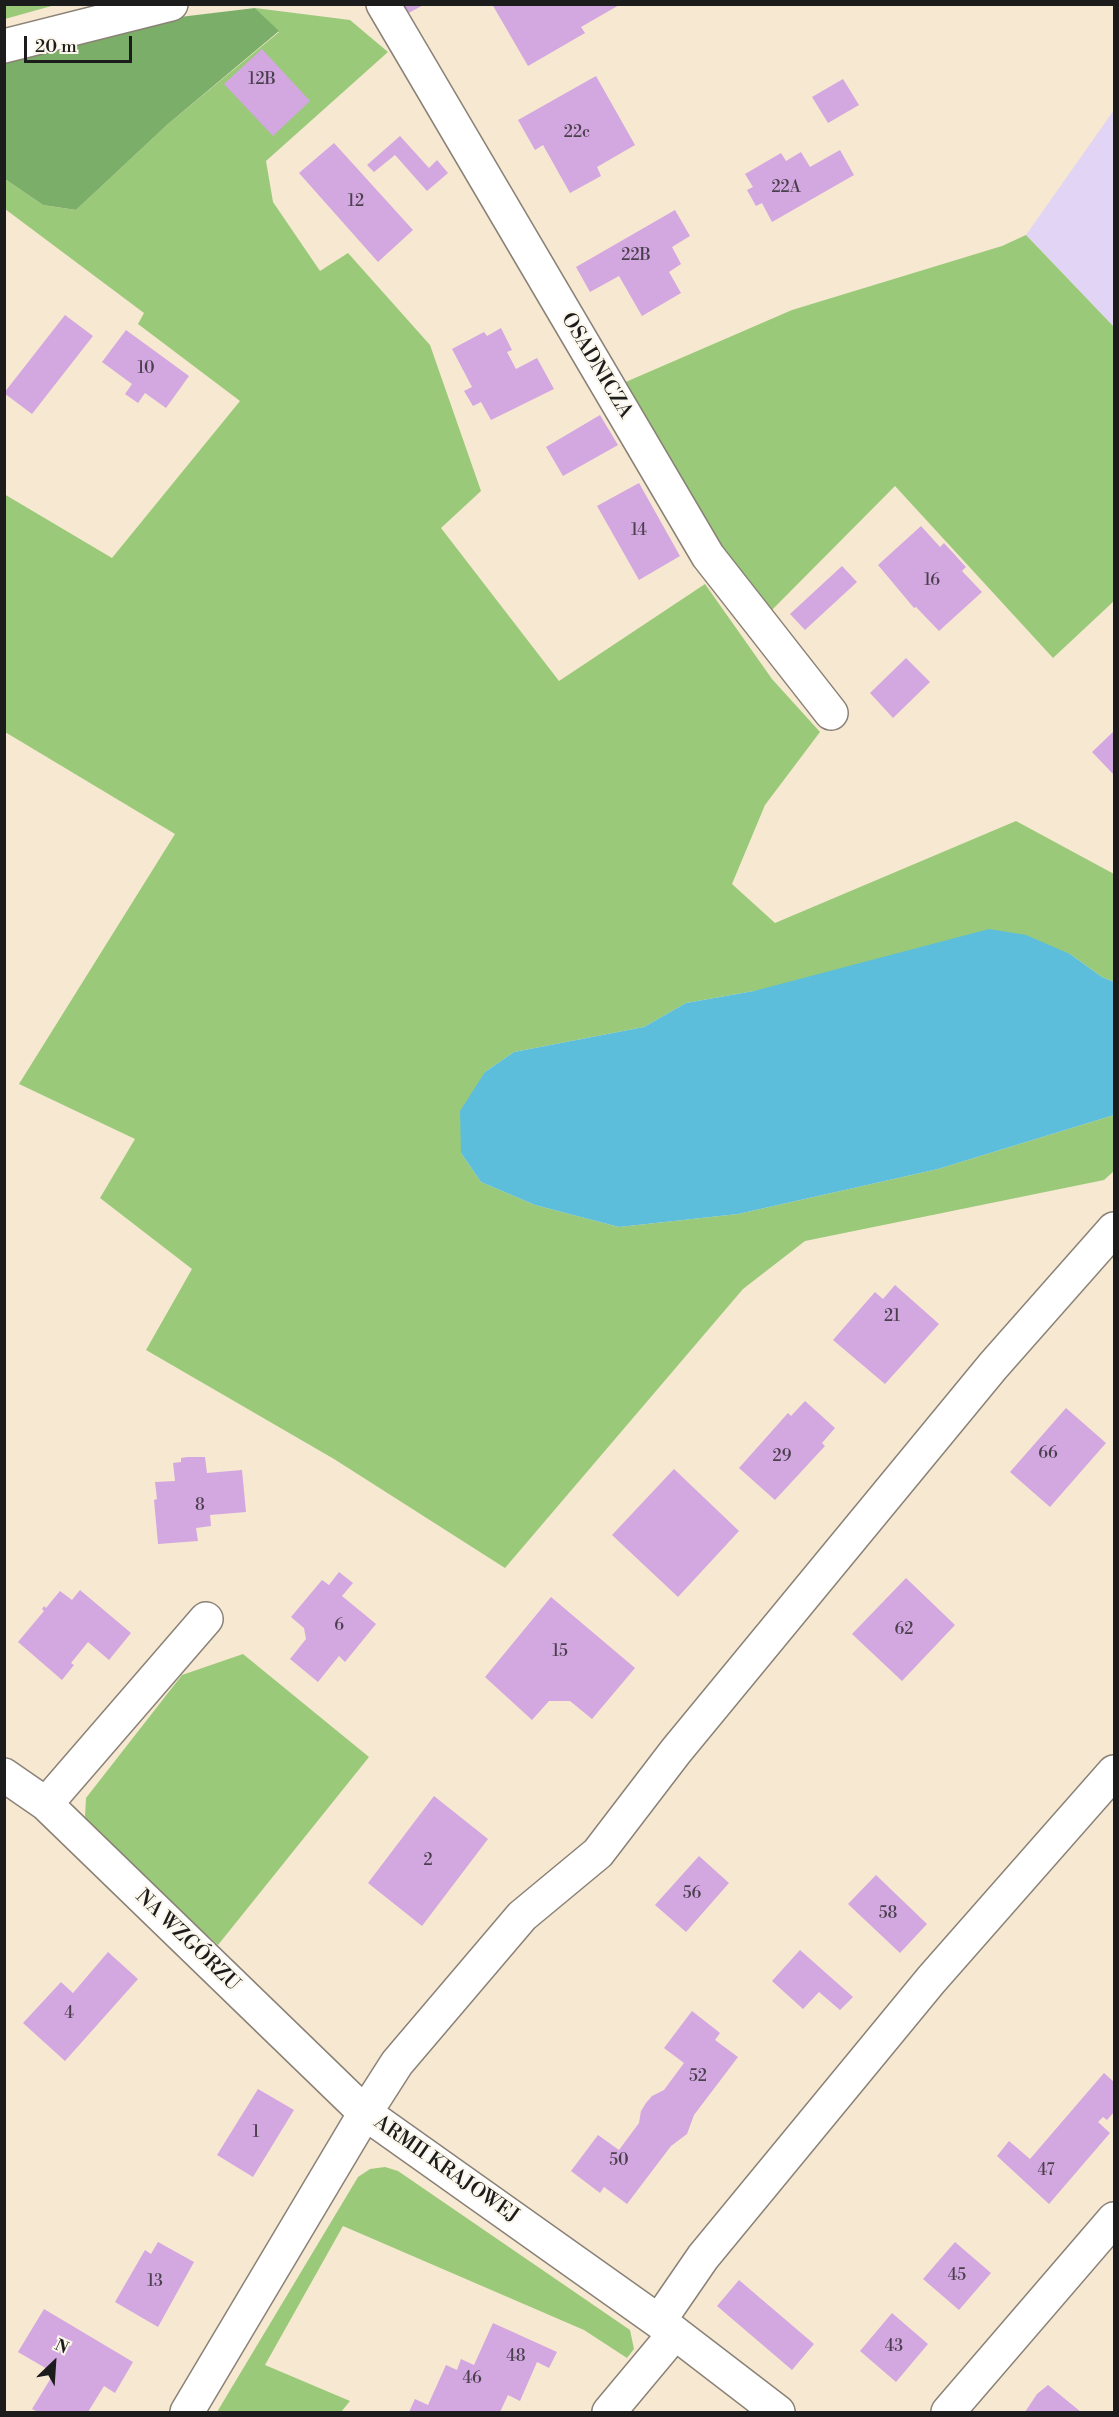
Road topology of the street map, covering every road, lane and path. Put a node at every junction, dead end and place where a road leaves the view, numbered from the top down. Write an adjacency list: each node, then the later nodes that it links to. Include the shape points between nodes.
1 (171, 4): 3 (street)
2 (383, 4): 4 (street, OSADNICZA, via 708,556)
3 (4, 46)
4 (831, 714)
5 (1114, 1229): 10 (street, via 985,1375 684,1742 598,1853 522,1916 397,2063)
6 (206, 1619): 9 (street)
7 (1114, 1772): 12 (street, via 923,1989 703,2257)
8 (4, 1775): 9 (street, NA WZGÓRZU)
9 (46, 1804): 10 (street, NA WZGÓRZU)
10 (365, 2113): 12 (street, ARMII KRAJOWEJ); 13 (street, ARMII KRAJOWEJ)
11 (1114, 2220): 16 (street)
12 (667, 2327): 14 (street); 15 (street, ARMII KRAJOWEJ)
13 (187, 2412)
14 (609, 2412)
15 (778, 2412)
16 (948, 2412)

